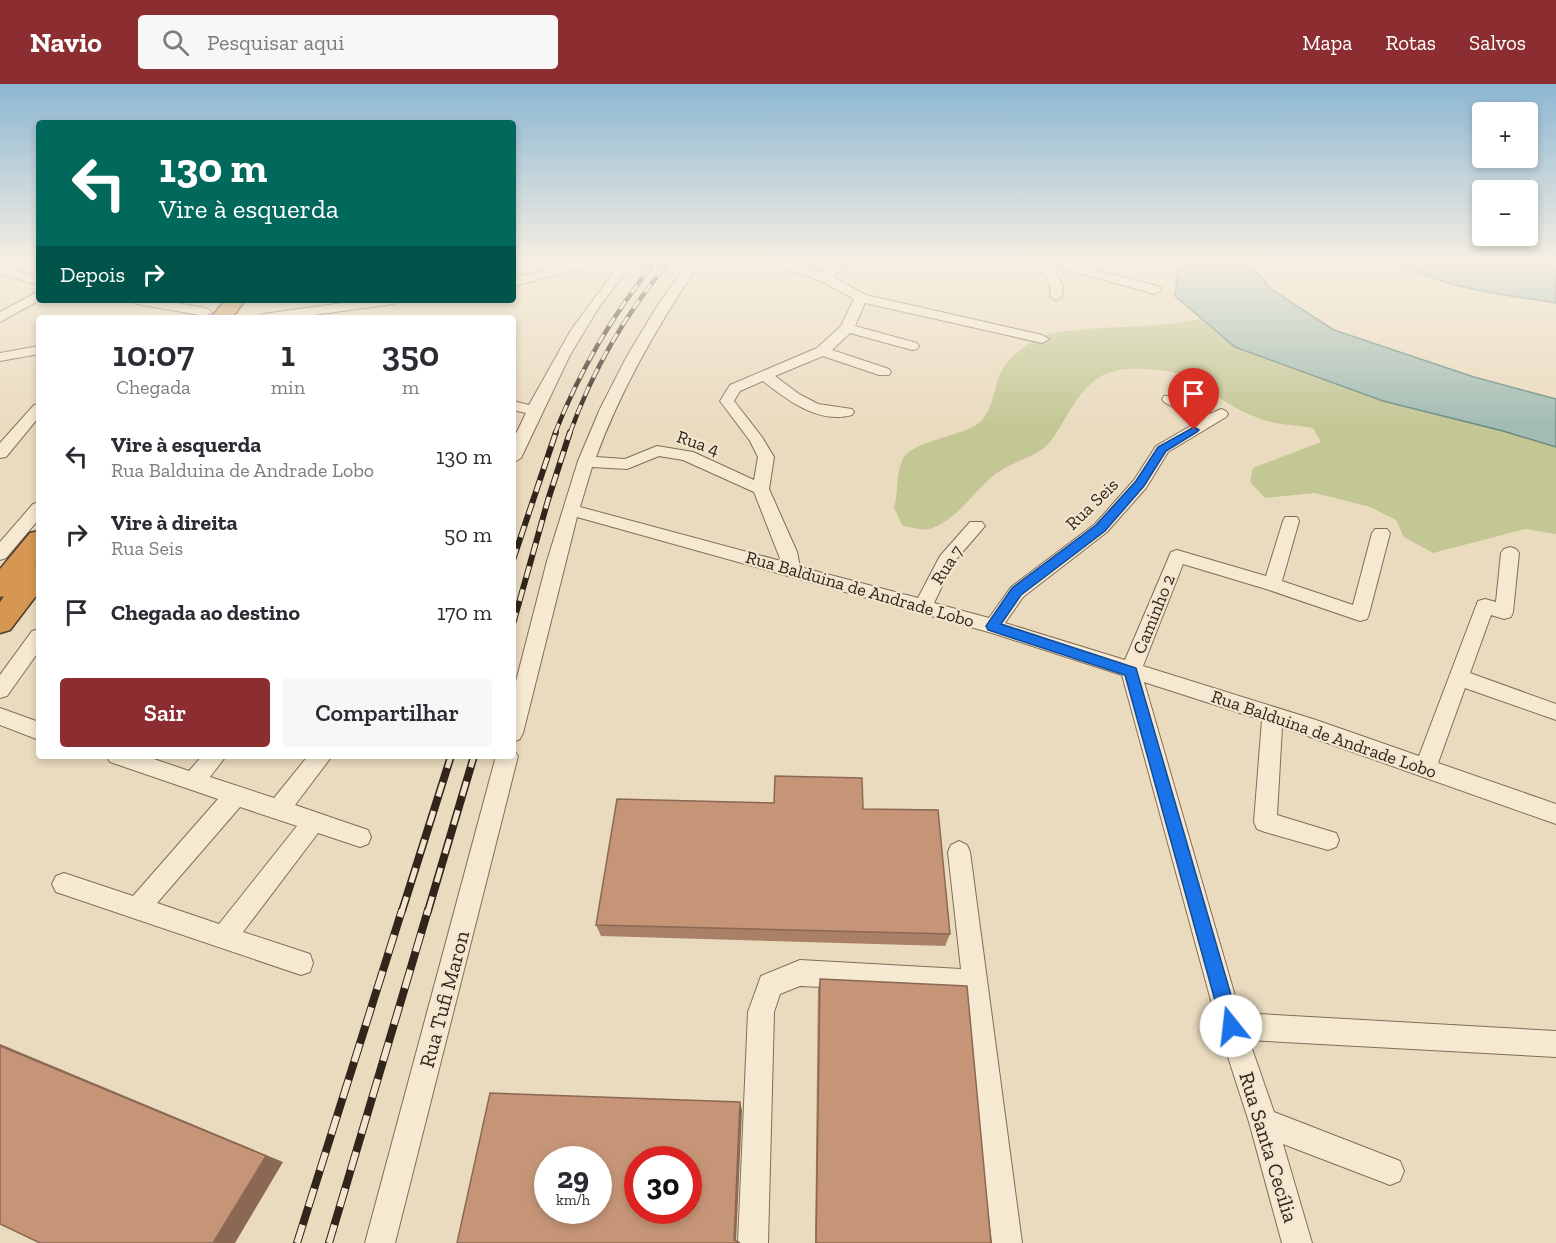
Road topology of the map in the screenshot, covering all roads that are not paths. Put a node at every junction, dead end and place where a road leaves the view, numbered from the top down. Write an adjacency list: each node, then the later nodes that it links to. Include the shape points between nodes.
1 (588, 316): 16 (street)
2 (657, 316): 20 (street)
3 (853, 316): 5 (street)
4 (935, 316): 6 (street)
5 (848, 328): 7 (street); 9 (street)
6 (1042, 339)
7 (912, 346)
8 (36, 351): 10 (street)
9 (822, 351): 11 (street); 12 (street)
10 (0, 357)
11 (884, 372)
12 (766, 376): 17 (street, via 799,402 832,413); 21 (street, via 735,388 727,401 766,457)
13 (1169, 399): 36 (street, Rua Seis, via 1215,417 1162,449 1140,484 1101,528 1017,592)
14 (516, 406): 16 (street)
15 (36, 411): 19 (street)
16 (534, 411): 18 (street)
17 (847, 412)
18 (519, 430)
19 (0, 453)
20 (586, 461): 21 (street, Rua 4, via 627,464 657,451 687,456); 22 (street)
21 (761, 489): 30 (street)
22 (571, 510): 30 (street, Rua Balduina de Andrade Lobo); 44 (street)
23 (36, 520): 27 (street)
24 (1291, 521): 32 (street)
25 (976, 526): 34 (street, Rua 7, via 946,560)
26 (1381, 533): 32 (street, via 1360,615)
27 (31, 539): 29 (street); 33 (highway)
28 (1510, 553): 39 (street, via 1504,612 1485,606)
29 (0, 554)
30 (792, 570): 34 (street, Rua Balduina de Andrade Lobo)
31 (36, 576): 35 (highway)
32 (1272, 584): 38 (street, Caminho 2, via 1177,556)
33 (0, 588)
34 (922, 608): 36 (street, Rua Balduina de Andrade Lobo)
35 (0, 622)
36 (993, 626): 38 (street, Rua Balduina de Andrade Lobo)
37 (36, 640): 40 (street)
38 (1131, 671): 43 (street, Rua Balduina de Andrade Lobo); 64 (street, Rua Santa Cecília)
39 (1458, 677): 41 (street); 50 (street)
40 (0, 690)
41 (1556, 712)
42 (0, 716): 45 (street)
43 (1273, 716): 50 (street, Rua Balduina de Andrade Lobo); 57 (street, via 1265,822)
44 (516, 721)
45 (36, 730)
46 (127, 759): 51 (street)
47 (212, 759): 51 (street)
48 (319, 759): 53 (street)
49 (506, 759): 68 (street, Rua Tufi Maron)
50 (1425, 768): 54 (street, Rua Balduina de Andrade Lobo)
51 (194, 780): 52 (street)
52 (236, 795): 53 (street); 60 (street)
53 (279, 809): 55 (street)
54 (1556, 814)
55 (314, 821): 56 (street); 61 (street)
56 (360, 837)
57 (1328, 840)
58 (959, 852): 63 (street)
59 (64, 884): 60 (street)
60 (138, 908): 61 (street)
61 (225, 937): 62 (street)
62 (301, 963)
63 (974, 982): 69 (street, via 800,973 770,985 761,1011); 70 (street)
64 (1231, 1026): 65 (street); 66 (street, Rua Santa Cecília)
65 (1556, 1044)
66 (1263, 1122): 67 (street); 71 (street, Rua Santa Cecília)
67 (1390, 1171)
68 (380, 1243)
69 (753, 1243)
70 (1007, 1243)
71 (1297, 1243)

